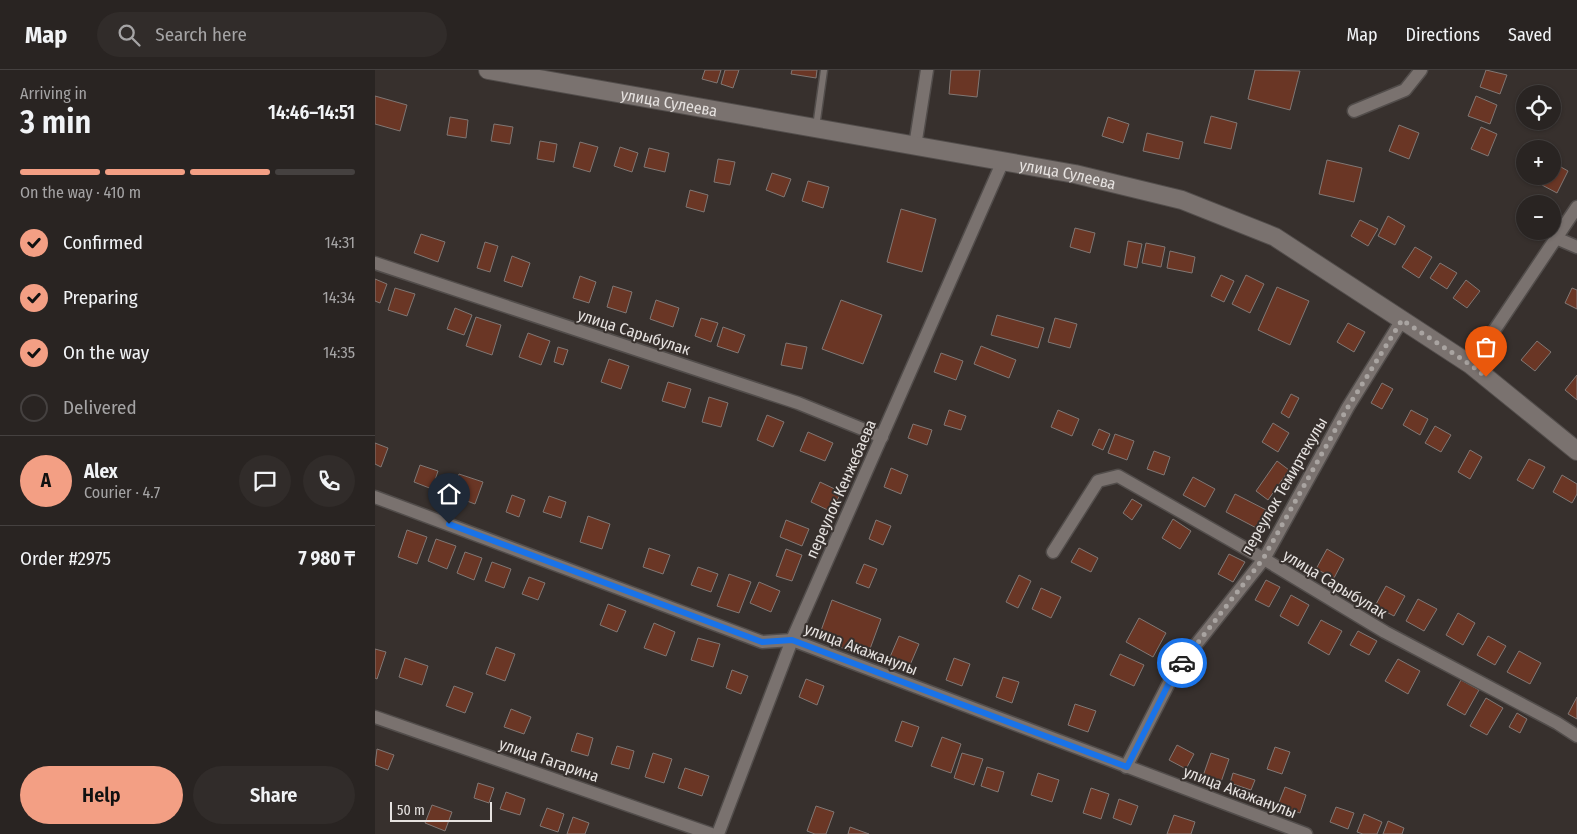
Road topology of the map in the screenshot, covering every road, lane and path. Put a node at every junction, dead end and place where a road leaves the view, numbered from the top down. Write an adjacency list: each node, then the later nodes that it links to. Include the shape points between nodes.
1 (488, 70): 6 (main road, улица Сулеева)
2 (824, 70): 6 (lane)
3 (927, 70): 7 (street)
4 (1421, 70): 5 (street, via 1405,90)
5 (1354, 111)
6 (816, 128): 7 (main road, улица Сулеева)
7 (915, 146): 8 (main road, улица Сулеева)
8 (1003, 161): 15 (main road, улица Сулеева, via 1075,174 1182,200 1275,237); 17 (street, переулок Кенжебаева)
9 (1577, 207): 10 (street)
10 (1561, 231)
11 (1555, 240): 16 (street)
12 (1561, 240): 13 (street)
13 (1577, 247)
14 (375, 263): 17 (street, улица Сарыбулак, via 798,403)
15 (1402, 320): 16 (main road, улица Сулеева); 21 (street, переулок Темиртекулы, via 1348,407)
16 (1471, 365): 18 (main road, улица Сулеева)
17 (882, 437): 22 (street, переулок Кенжебаева)
18 (1577, 451)
19 (375, 497): 22 (street, улица Акажанулы, via 762,642)
20 (1053, 552): 21 (street, улица Сарыбулак, via 1098,481 1118,476)
21 (1263, 559): 24 (street, улица Сарыбулак, via 1385,632); 25 (street, переулок Темиртекулы, via 1175,671)
22 (792, 640): 25 (street, улица Акажанулы); 27 (street, переулок Кенжебаева)
23 (375, 716): 26 (street, улица Гагарина)
24 (1577, 736)
25 (1127, 767): 28 (street, улица Акажанулы)
26 (711, 834)
27 (718, 834)
28 (1306, 834)

